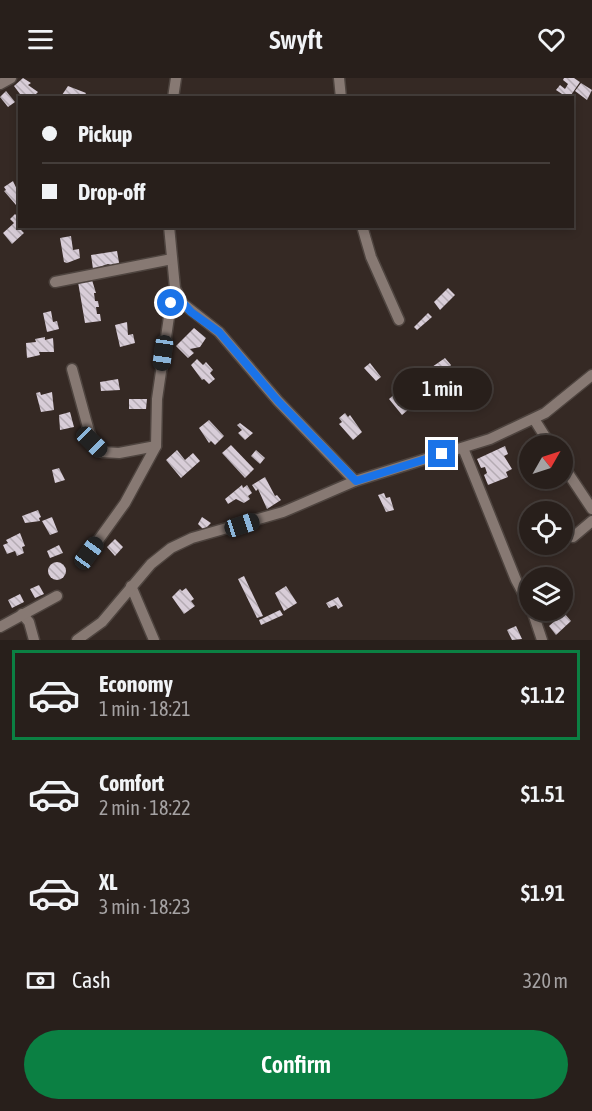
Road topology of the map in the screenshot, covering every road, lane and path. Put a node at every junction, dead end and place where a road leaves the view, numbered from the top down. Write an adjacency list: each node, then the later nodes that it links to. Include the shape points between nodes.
1 (11, 78): 4 (street)
2 (176, 78): 5 (street)
3 (339, 78): 6 (street)
4 (0, 84)
5 (173, 96)
6 (341, 96)
7 (169, 228): 9 (street)
8 (363, 228): 12 (street)
9 (172, 259): 10 (street); 11 (street)
10 (55, 282)
11 (177, 296): 17 (street, via 171,303 158,387); 19 (street, via 191,312 219,332 278,401)
12 (399, 320)
13 (72, 369): 17 (street, via 92,442 102,452)
14 (592, 375): 15 (street)
15 (534, 419): 16 (street); 18 (street)
16 (544, 435)
17 (156, 446): 24 (street, via 125,503)
18 (464, 448): 19 (street); 26 (street)
19 (356, 481): 25 (street, via 283,512 192,538 171,548)
20 (573, 481): 21 (street)
21 (592, 510)
22 (592, 521): 23 (street)
23 (573, 537)
24 (89, 553)
25 (131, 586): 32 (street, via 102,622); 33 (street)
26 (519, 586)
27 (57, 596): 28 (street)
28 (22, 614): 30 (street); 31 (street, via 29,622)
29 (536, 621): 34 (street)
30 (0, 627)
31 (34, 640)
32 (77, 640)
33 (154, 640)
34 (542, 640)

